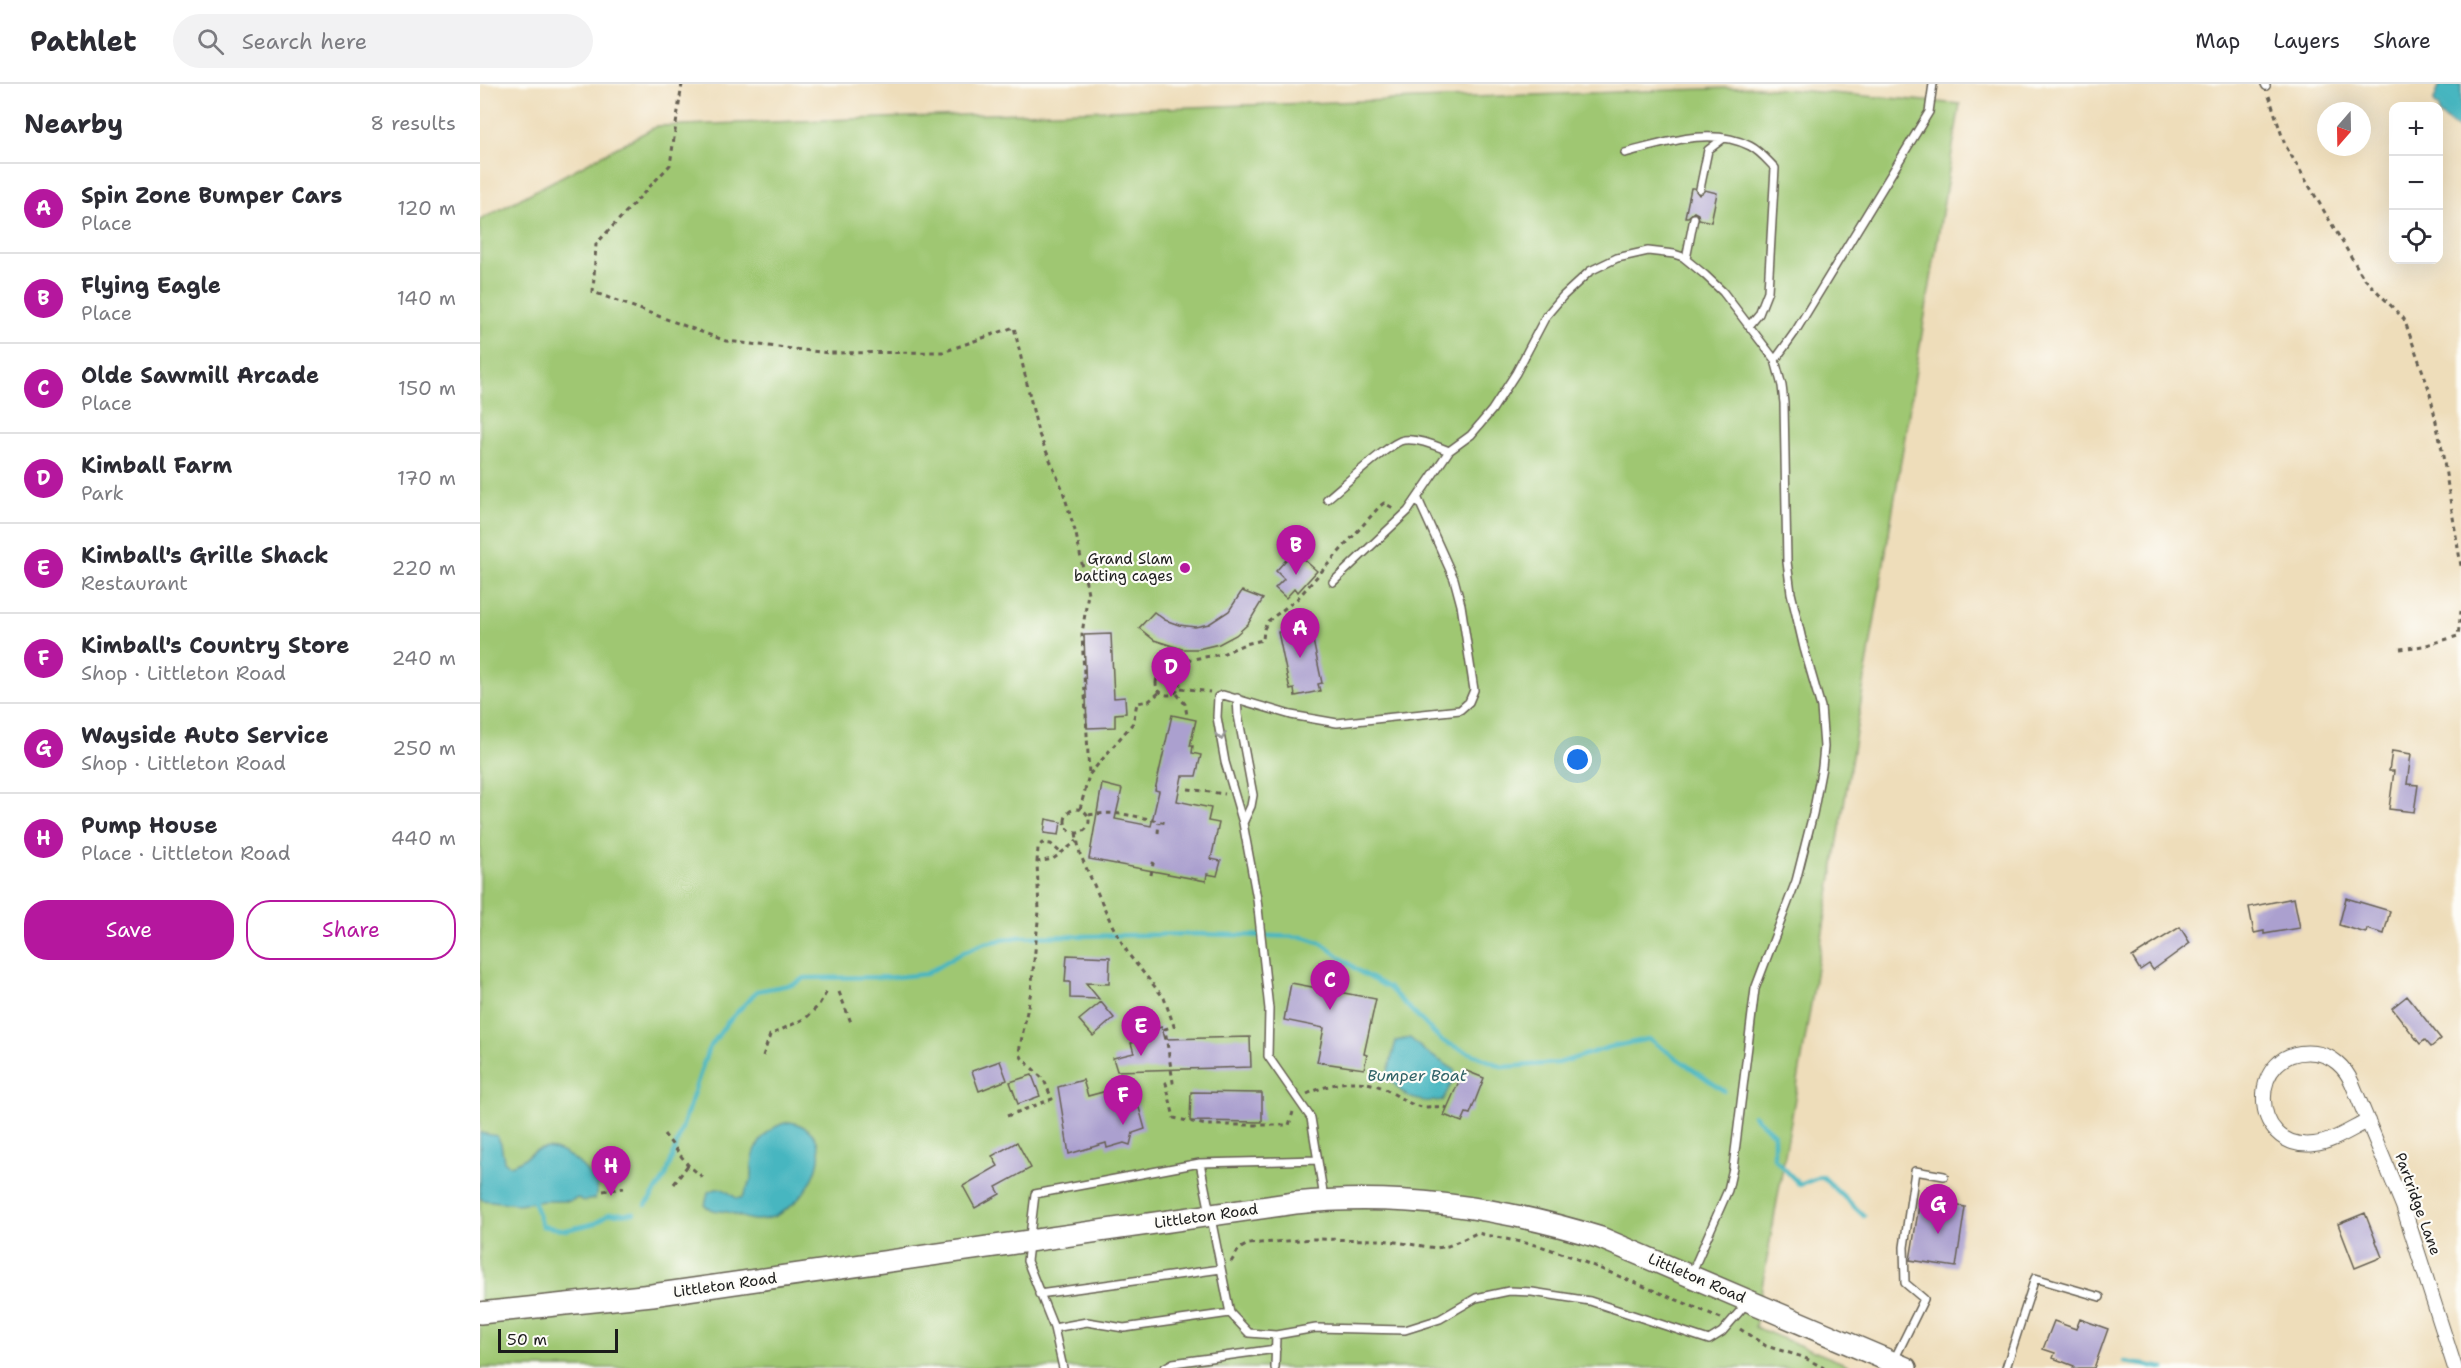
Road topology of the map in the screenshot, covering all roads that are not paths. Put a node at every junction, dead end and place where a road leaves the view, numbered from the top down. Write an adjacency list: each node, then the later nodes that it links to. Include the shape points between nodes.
1 (1933, 84): 8 (lane, via 1929,112)
2 (1725, 137): 3 (lane, via 1690,138); 4 (lane, via 1708,150); 7 (lane, via 1750,146 1775,168 1768,291 1759,314)
3 (1625, 153)
4 (1700, 189)
5 (1694, 218): 6 (lane)
6 (1686, 259): 7 (lane, via 1723,292); 9 (lane, via 1663,252 1638,252 1605,263 1582,277 1546,316 1492,410 1471,435)
7 (1749, 326): 8 (lane)
8 (1775, 360): 23 (lane, via 1784,403 1787,562 1804,648 1821,707 1824,747 1796,881 1755,990 1728,1190)
9 (1449, 451): 10 (lane, via 1403,440); 11 (lane)
10 (1327, 499)
11 (1418, 499): 12 (lane); 13 (lane, via 1454,579 1461,605 1474,690 1465,707 1337,723 1291,715)
12 (1333, 582)
13 (1237, 698): 14 (lane, via 1254,795); 14 (lane, one-way to 14, via 1218,697 1217,717 1225,762)
14 (1243, 822): 16 (lane, via 1266,975 1268,1056 1311,1118)
15 (2368, 1120): 15 (street, Partridge Lane, via 2349,1076 2327,1056 2304,1053 2289,1057 2277,1065 2265,1084 2265,1114 2273,1128 2291,1141 2321,1143); 37 (street, Partridge Lane, via 2403,1206)
16 (1317, 1160): 17 (lane); 19 (lane)
17 (1200, 1163): 20 (lane); 21 (lane, via 1035,1194)
18 (1944, 1176): 32 (lane, via 1915,1171 1904,1248 1905,1283 1924,1299)
19 (1325, 1200): 20 (main road, Littleton Road); 23 (main road, Littleton Road, via 1431,1201 1494,1210 1601,1238)
20 (1210, 1215): 21 (main road, Littleton Road); 22 (lane)
21 (1029, 1241): 24 (lane, via 1027,1261); 27 (main road, Littleton Road, via 652,1295)
22 (1221, 1269): 24 (lane); 28 (lane)
23 (1691, 1275): 26 (main road, Littleton Road)
24 (1040, 1294): 29 (lane)
25 (2100, 1297): 36 (lane, via 2035,1278)
26 (1749, 1300): 30 (lane, via 1709,1340 1590,1301 1509,1291 1476,1298 1440,1319 1405,1330 1316,1328); 32 (main road, Littleton Road)
27 (480, 1313)
28 (1230, 1313): 29 (lane, via 1124,1328 1087,1322); 30 (lane, via 1248,1333)
29 (1054, 1328): 33 (lane)
30 (1276, 1335): 31 (lane)
31 (1276, 1349): 34 (lane, via 1173,1363); 35 (lane)
32 (1900, 1365)
33 (1063, 1368)
34 (1164, 1368)
35 (1275, 1368)
36 (2006, 1368)
37 (2455, 1368)

